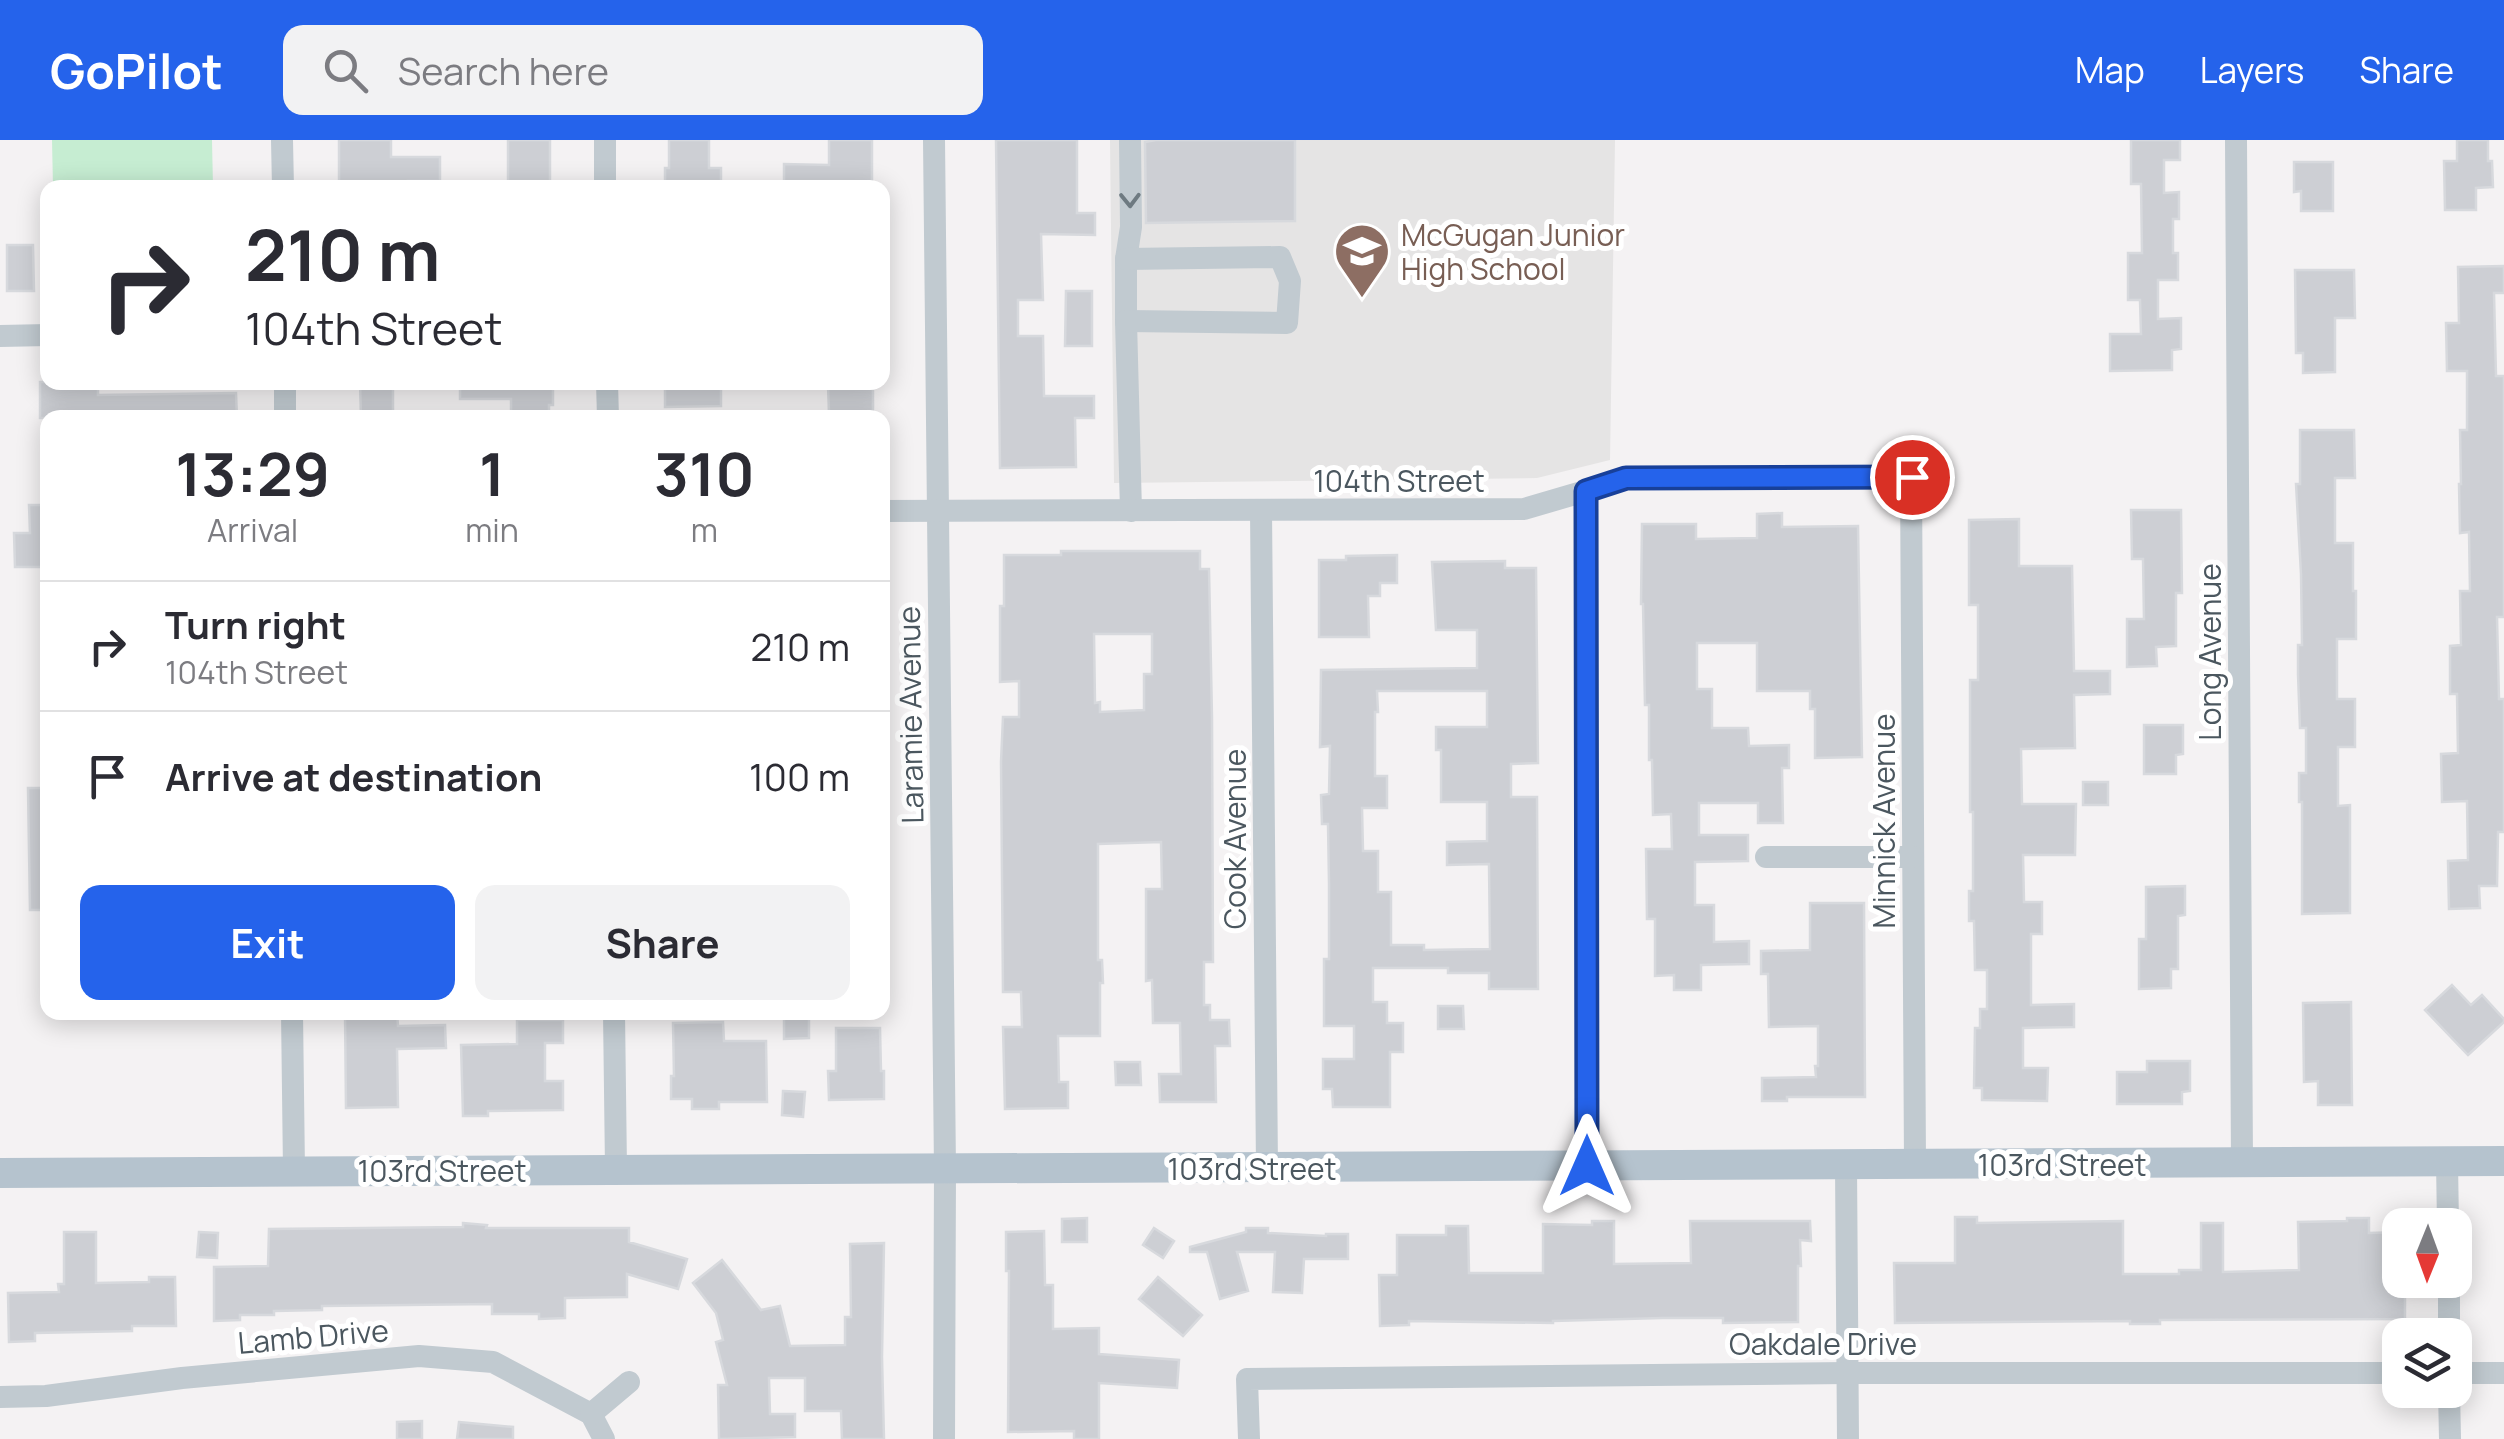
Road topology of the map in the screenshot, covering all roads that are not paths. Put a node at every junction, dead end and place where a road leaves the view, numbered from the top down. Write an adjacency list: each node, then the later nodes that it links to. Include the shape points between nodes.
1 (282, 140): 6 (street)
2 (605, 140): 7 (street)
3 (934, 140): 15 (street, Laramie Avenue)
4 (1130, 140): 8 (street, one-way to 8)
5 (2236, 140): 24 (street, Long Avenue)
6 (283, 180)
7 (605, 180)
8 (1126, 260): 9 (street); 9 (street, via 1280,258 1290,281 1287,323)
9 (1126, 321): 16 (street)
10 (40, 335): 11 (street)
11 (0, 336)
12 (1912, 477): 13 (street, 104th Street, via 1626,478); 19 (street, Minnick Avenue)
13 (1586, 491): 14 (street, 104th Street, via 1524,510); 27 (street)
14 (1261, 510): 16 (street, 104th Street); 28 (street, Cook Avenue)
15 (938, 511): 16 (street, 104th Street); 17 (street, 104th Street); 30 (street, Laramie Avenue)
16 (1132, 511)
17 (890, 512)
18 (1766, 857): 19 (street)
19 (1913, 857): 25 (street, Minnick Avenue)
20 (292, 1020): 31 (street)
21 (614, 1020): 29 (street)
22 (2504, 1161): 23 (main road, 103rd Street)
23 (2447, 1162): 24 (main road, 103rd Street); 33 (street)
24 (2242, 1163): 25 (main road, 103rd Street)
25 (1915, 1164): 26 (main road, 103rd Street)
26 (1846, 1165): 27 (main road, 103rd Street); 34 (street)
27 (1587, 1166): 28 (main road, 103rd Street)
28 (1267, 1168): 30 (main road, 103rd Street)
29 (616, 1169): 30 (main road, 103rd Street); 31 (main road, 103rd Street)
30 (945, 1170): 43 (street, Laramie Avenue)
31 (294, 1171): 32 (main road, 103rd Street)
32 (0, 1173)
33 (2448, 1208)
34 (1847, 1372): 35 (street, Oakdale Drive); 44 (street, Oakdale Drive, via 1247,1379); 45 (street)
35 (2382, 1373)
36 (2504, 1373): 37 (street)
37 (2472, 1374)
38 (630, 1382): 41 (street)
39 (0, 1397): 41 (street, Lamb Drive, via 419,1356 494,1362)
40 (2450, 1408): 46 (street)
41 (591, 1414): 42 (street)
42 (604, 1439)
43 (944, 1439)
44 (1249, 1439)
45 (1848, 1439)
46 (2450, 1439)

